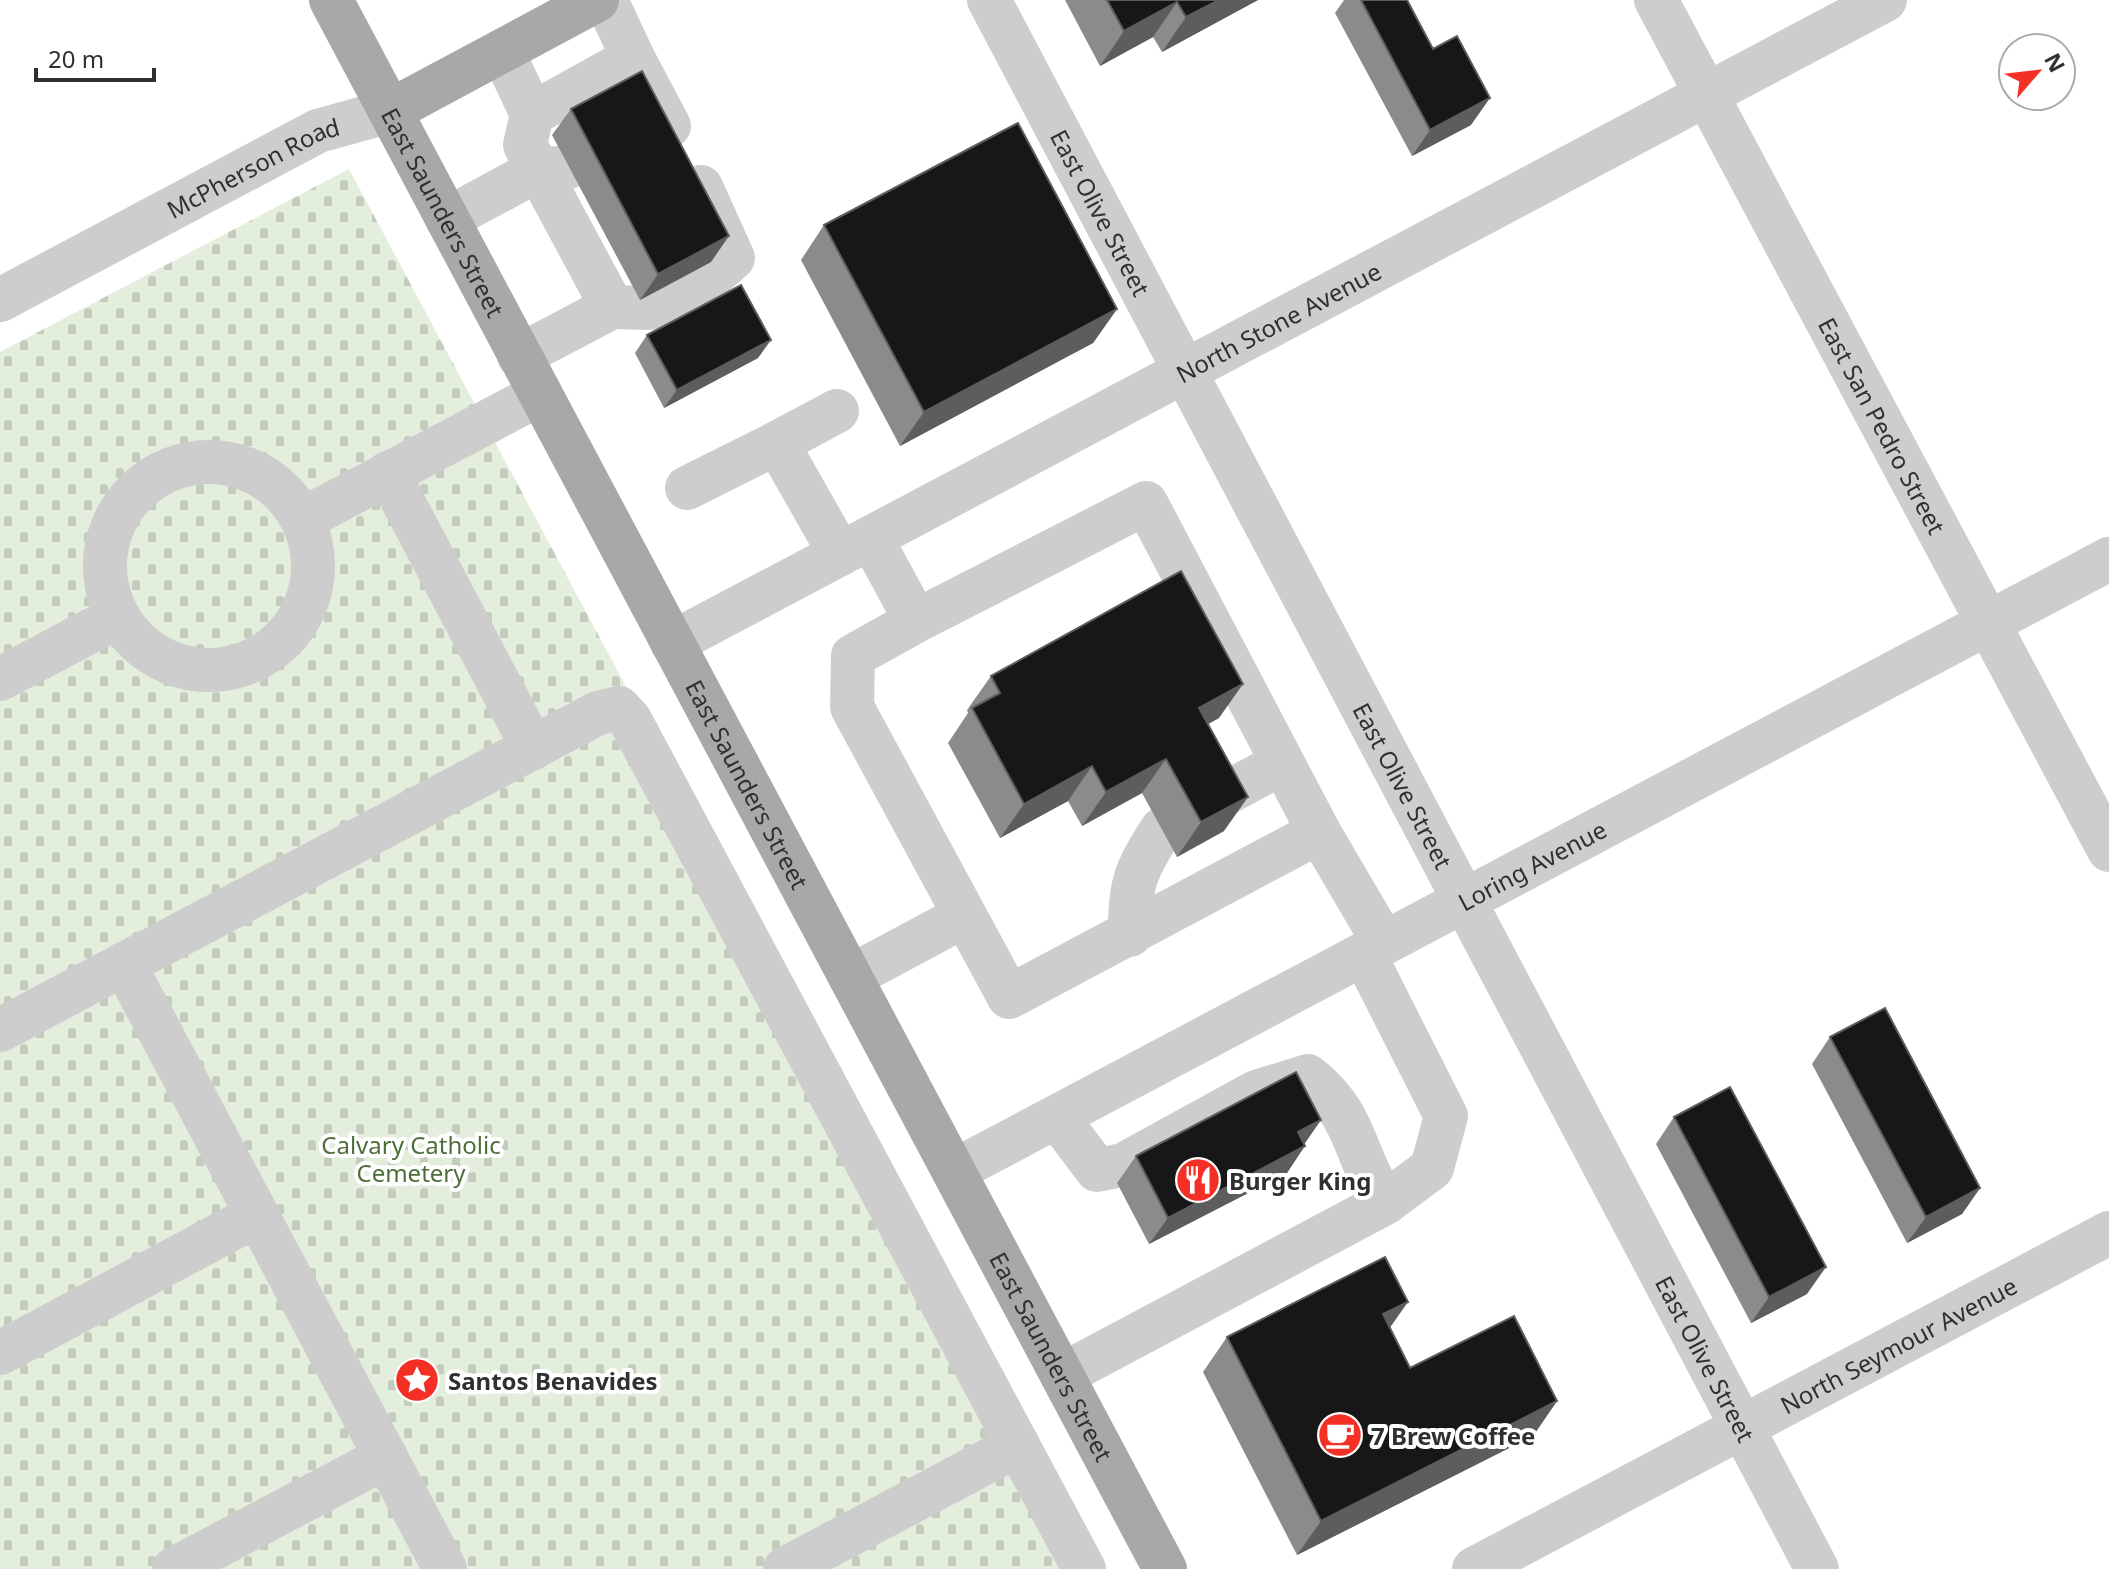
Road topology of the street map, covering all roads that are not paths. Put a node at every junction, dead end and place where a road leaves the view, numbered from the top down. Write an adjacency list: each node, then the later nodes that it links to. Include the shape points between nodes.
1 (331, 0): 11 (main road, East Saunders Street)
2 (597, 0): 7 (main road, McPherson Road)
3 (606, 0): 9 (street)
4 (989, 0): 18 (street, East Olive Street)
5 (1656, 0): 10 (street, East San Pedro Street)
6 (1885, 0): 10 (street, North Stone Avenue)
7 (545, 12): 8 (main road, McPherson Road)
8 (502, 51): 11 (main road, McPherson Road); 12 (street)
9 (633, 58): 12 (street); 15 (street, via 652,123 708,228 733,258 716,273 649,308)
10 (1707, 94): 18 (street, North Stone Avenue); 29 (street, East San Pedro Street)
11 (390, 111): 14 (main road, East Saunders Street); 16 (street, McPherson Road, via 318,131)
12 (532, 114): 13 (street, via 525,145)
13 (553, 168): 14 (street); 15 (street)
14 (447, 219): 17 (main road, East Saunders Street)
15 (613, 288): 17 (street)
16 (0, 300)
17 (519, 356): 19 (main road, East Saunders Street)
18 (1185, 371): 25 (street, North Stone Avenue); 38 (street, East Olive Street)
19 (540, 394): 22 (street); 30 (main road, East Saunders Street)
20 (837, 411): 21 (street)
21 (777, 443): 23 (street); 25 (street)
22 (388, 473): 24 (street); 32 (street)
23 (687, 488)
24 (303, 519): 27 (street, via 314,553 312,589 299,622 275,649 244,666 209,672 173,665 142,647); 27 (street, via 283,491 256,472 224,462 158,474 132,495 114,523 105,555 106,589)
25 (855, 546): 28 (street); 30 (street, North Stone Avenue)
26 (2109, 559): 29 (street, Loring Avenue)
27 (117, 617): 31 (street)
28 (916, 621): 33 (street, via 1146,503); 39 (street, via 853,656 852,707)
29 (1988, 623): 37 (street, East San Pedro Street); 38 (street, Loring Avenue)
30 (672, 643): 43 (main road, East Saunders Street)
31 (0, 679)
32 (533, 748): 42 (street); 53 (street, via 598,713 619,708 630,720)
33 (1282, 763): 34 (street); 36 (street)
34 (1208, 803)
35 (1162, 829): 40 (street, via 1138,866 1130,896)
36 (1319, 832): 40 (street); 41 (street)
37 (2109, 850)
38 (1464, 901): 41 (street, Loring Avenue); 52 (street, East Olive Street)
39 (964, 916): 40 (street, via 1009,997); 43 (street)
40 (1130, 935)
41 (1374, 948): 45 (street, Loring Avenue); 47 (street, via 1446,1116 1432,1168)
42 (124, 964): 44 (street); 48 (street)
43 (850, 977): 46 (main road, East Saunders Street)
44 (0, 1030)
45 (1057, 1117): 46 (street, Loring Avenue); 47 (street, via 1097,1170 1123,1165 1256,1092 1308,1076 1331,1094 1358,1140)
46 (954, 1171): 51 (main road, East Saunders Street)
47 (1375, 1188): 51 (street)
48 (257, 1215): 50 (street); 54 (street)
49 (2109, 1233): 52 (street, North Seymour Avenue)
50 (0, 1353)
51 (1062, 1375): 59 (main road, East Saunders Street)
52 (1743, 1427): 60 (street, North Seymour Avenue); 61 (street, East Olive Street)
53 (1018, 1445): 57 (street); 58 (street)
54 (386, 1457): 55 (street); 56 (street)
55 (174, 1569)
56 (445, 1569)
57 (785, 1569)
58 (1084, 1569)
59 (1165, 1569)
60 (1474, 1569)
61 (1817, 1569)

